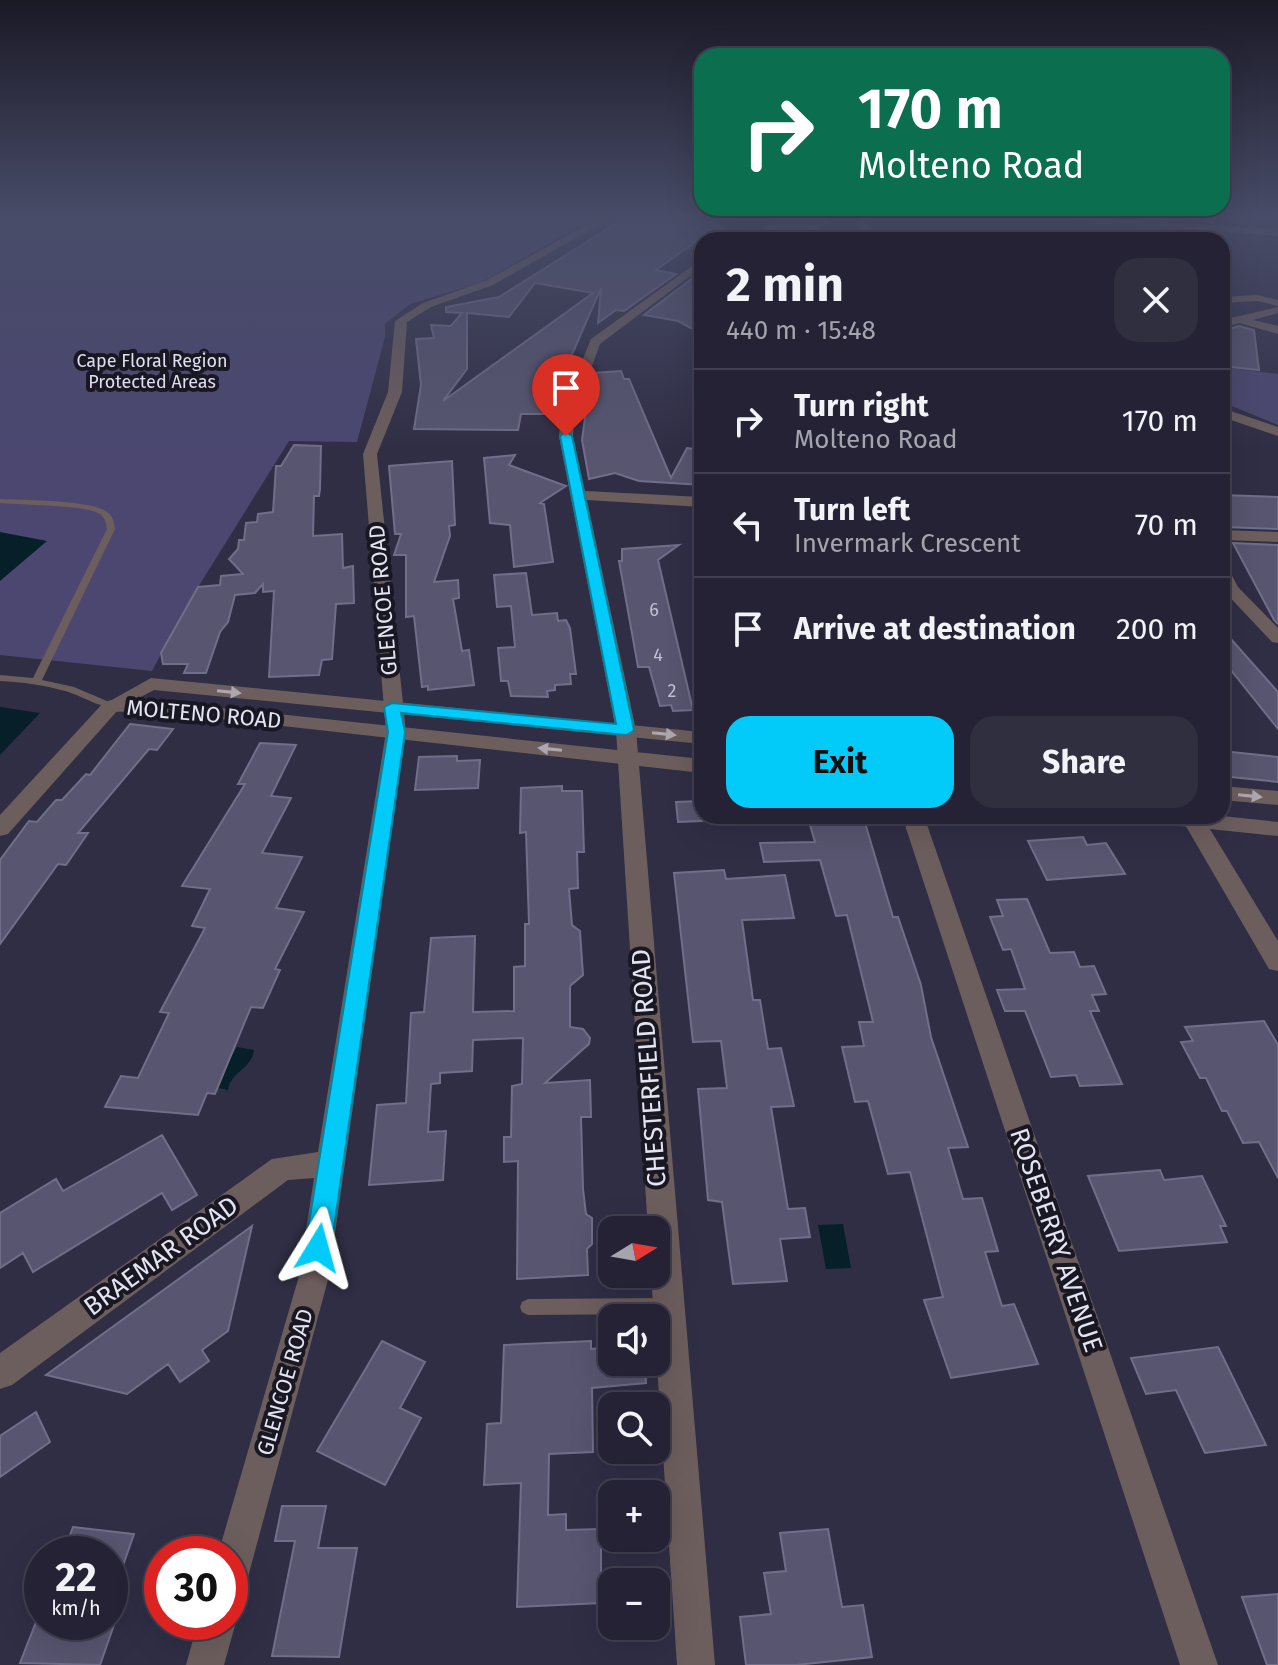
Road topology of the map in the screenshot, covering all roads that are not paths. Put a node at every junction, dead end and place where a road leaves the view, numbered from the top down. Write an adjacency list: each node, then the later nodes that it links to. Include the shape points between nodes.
1 (453, 296): 26 (street, GLENCOE ROAD, via 401,321 395,392 370,454)
2 (657, 296): 11 (street, CHESTERFIELD ROAD, via 590,351 566,426)
3 (1230, 300): 4 (street)
4 (1278, 303)
5 (1278, 310): 6 (street)
6 (1240, 319): 7 (street); 8 (street)
7 (1230, 322)
8 (1278, 330)
9 (1230, 415): 10 (street)
10 (1278, 432)
11 (578, 495): 13 (street); 30 (street, CHESTERFIELD ROAD)
12 (0, 501): 19 (lane, via 89,507 102,511 111,522)
13 (694, 502)
14 (1230, 535): 15 (street)
15 (1278, 537)
16 (1230, 587): 17 (street)
17 (1278, 638)
18 (0, 678): 19 (lane)
19 (37, 680): 22 (lane, via 85,692)
20 (194, 688): 21 (street, MOLTENO ROAD, one-way to 21); 22 (street, MOLTENO ROAD, via 151,684); 23 (street)
21 (288, 697): 25 (street); 26 (street, MOLTENO ROAD)
22 (111, 706): 23 (street, MOLTENO ROAD); 38 (street)
23 (178, 709): 25 (street, MOLTENO ROAD)
24 (445, 713): 26 (street, MOLTENO ROAD); 27 (street, MOLTENO ROAD); 28 (street)
25 (273, 719): 26 (street, MOLTENO ROAD)
26 (394, 720): 28 (street, MOLTENO ROAD); 41 (street, GLENCOE ROAD)
27 (520, 720): 30 (street, MOLTENO ROAD); 31 (street)
28 (439, 737): 31 (street, MOLTENO ROAD)
29 (694, 739): 30 (street, MOLTENO ROAD, one-way to 29)
30 (626, 744): 31 (street, MOLTENO ROAD, one-way to 31); 32 (street, MOLTENO ROAD); 42 (street, CHESTERFIELD ROAD)
31 (509, 745)
32 (694, 764)
33 (1230, 794): 34 (street, one-way to 34)
34 (1278, 798)
35 (1230, 823): 39 (street)
36 (916, 824): 51 (street, ROSEBERRY AVENUE)
37 (1198, 824): 40 (street)
38 (0, 829)
39 (1278, 829)
40 (1278, 962)
41 (330, 1164): 46 (street, BRAEMAR ROAD, via 282,1168); 47 (street, GLENCOE ROAD, via 314,1276)
42 (667, 1304)
43 (598, 1306): 44 (lane)
44 (528, 1307)
45 (670, 1343): 50 (street, CHESTERFIELD ROAD)
46 (0, 1373)
47 (242, 1536)
48 (212, 1640): 49 (street)
49 (205, 1665)
50 (696, 1665)
51 (1199, 1665)

